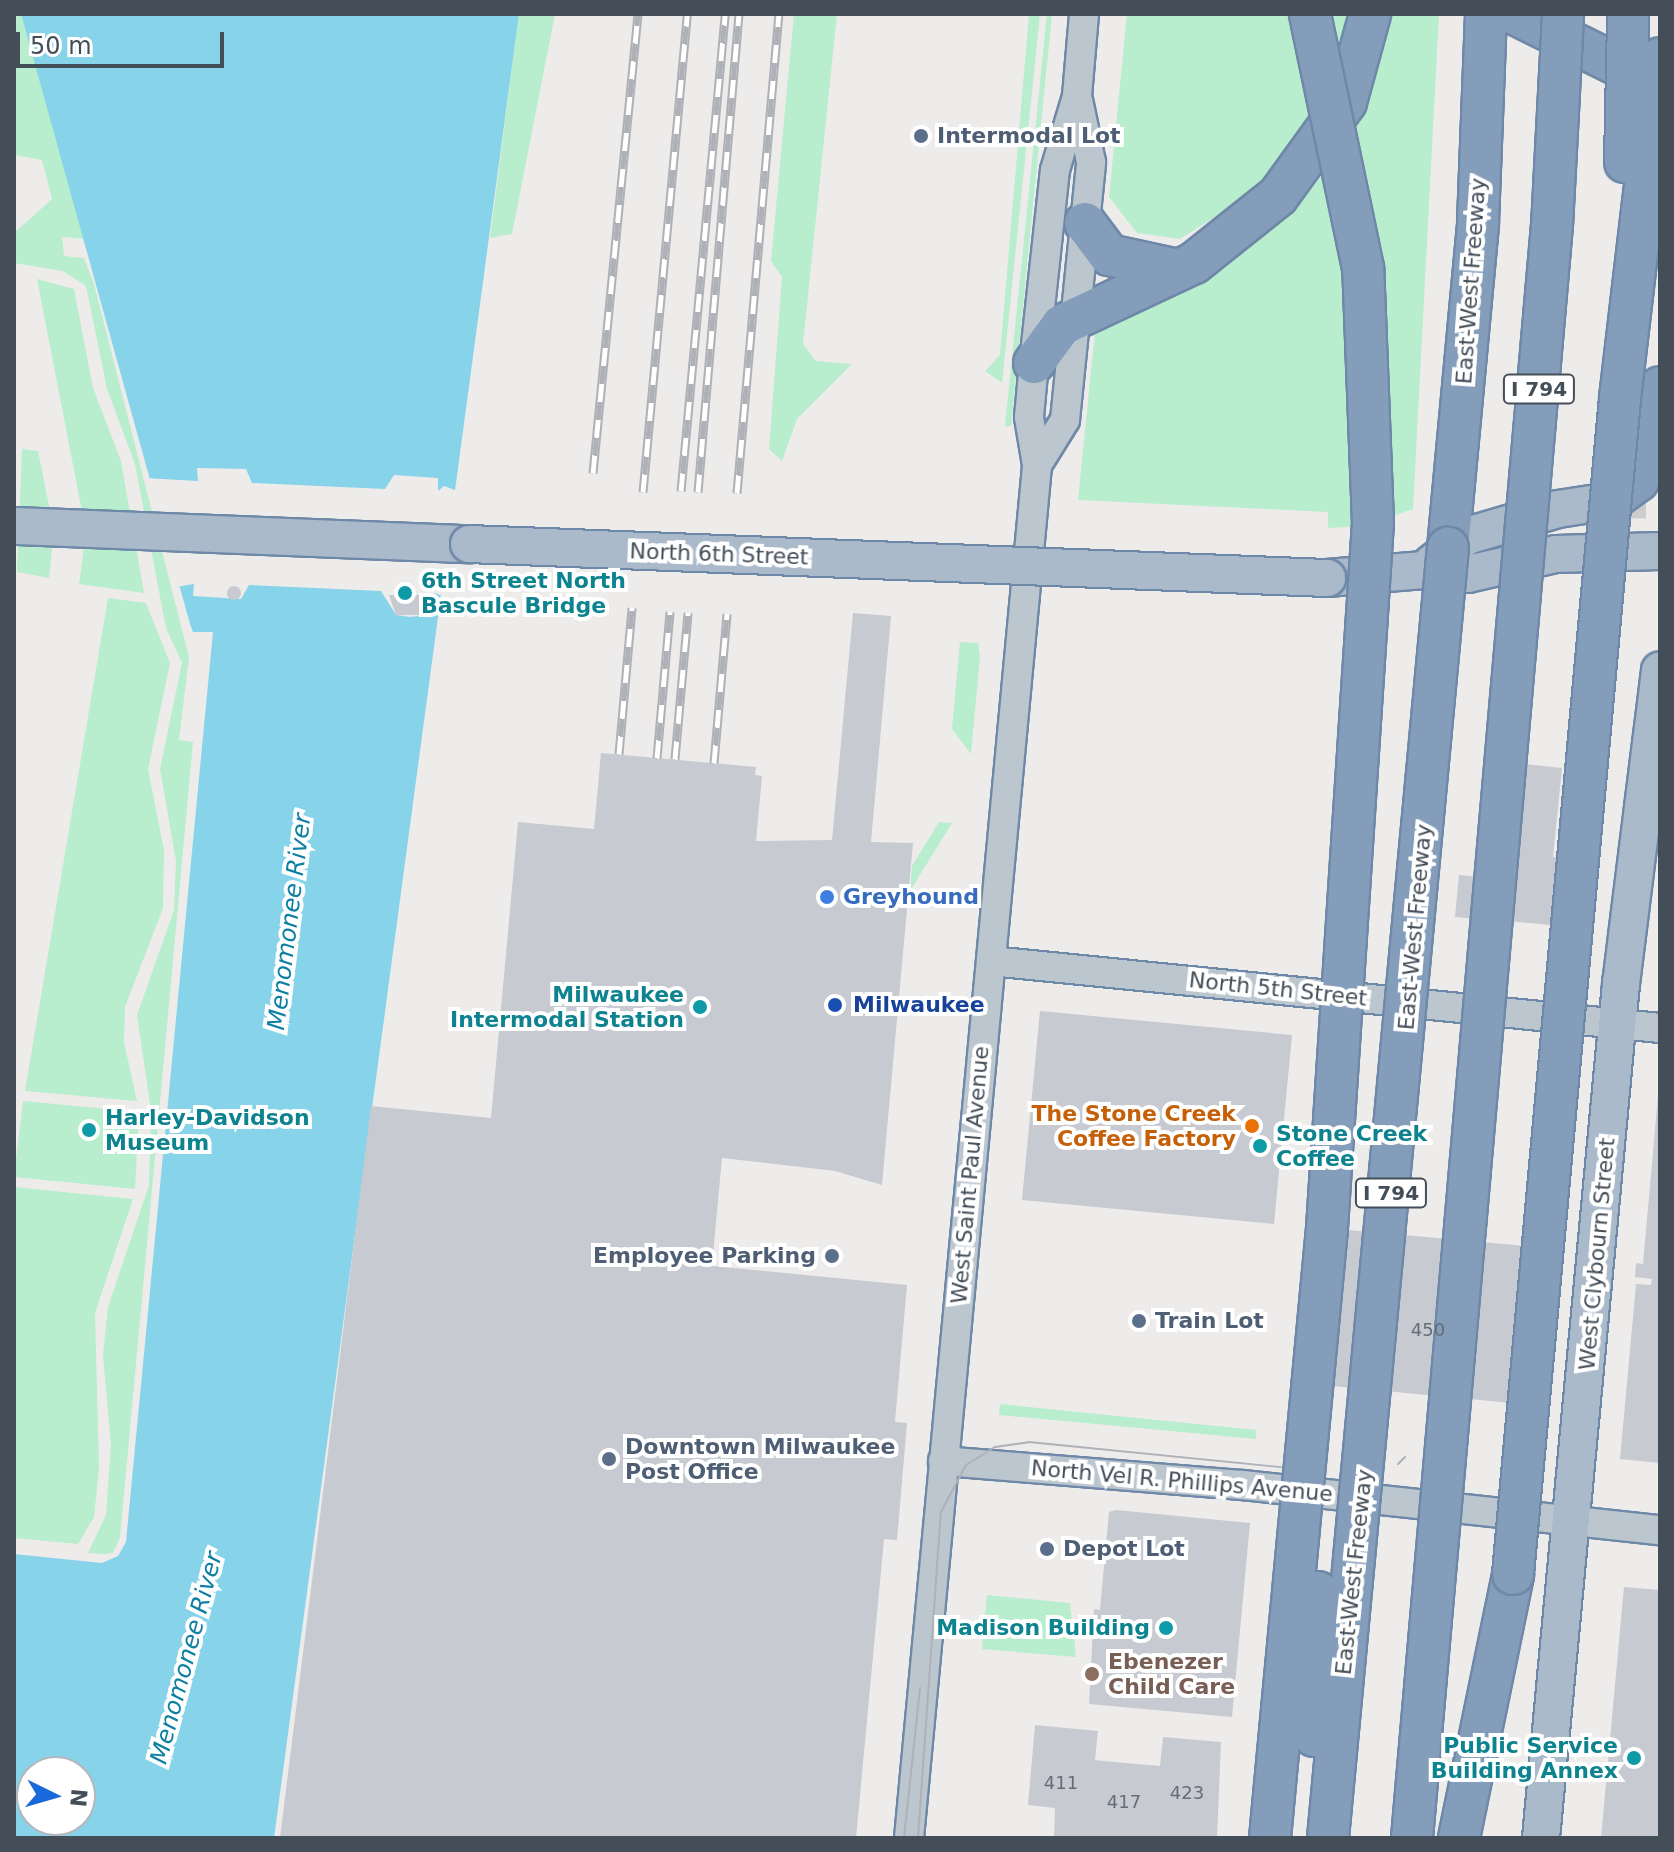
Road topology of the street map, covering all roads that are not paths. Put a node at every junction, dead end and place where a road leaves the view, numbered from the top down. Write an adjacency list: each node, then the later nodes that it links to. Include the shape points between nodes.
1 (1084, 14): 12 (street, West Saint Paul Avenue)
2 (1285, 14): 14 (highway, bridge)
3 (1310, 14): 14 (highway, bridge)
4 (1370, 14): 16 (highway, via 1352,90 1318,148 1252,221)
5 (1464, 14): 13 (highway)
6 (1486, 14): 13 (highway, East-West Freeway / I 794)
7 (1515, 14): 9 (highway)
8 (1628, 14): 20 (highway, bridge)
9 (1574, 30): 10 (highway); 11 (highway); 39 (highway, I 794, bridge)
10 (1660, 57): 20 (highway, bridge)
11 (1660, 88)
12 (1077, 96): 15 (street, West Saint Paul Avenue, via 1091,162); 18 (street, West Saint Paul Avenue, via 1055,170)
13 (1481, 140): 38 (highway, East-West Freeway / I 794, bridge, via 1415,937)
14 (1351, 204): 30 (highway, bridge, via 1371,371 1373,523)
15 (1085, 223): 16 (highway, via 1109,255); 17 (street, West Saint Paul Avenue)
16 (1178, 270): 17 (highway)
17 (1075, 317): 18 (highway, via 1052,334); 21 (street, West Saint Paul Avenue, via 1065,420)
18 (1034, 363): 21 (street, West Saint Paul Avenue, via 1029,417)
19 (1660, 387): 22 (highway, via 1654,446 1638,481)
20 (1620, 398): 34 (highway, bridge)
21 (1037, 465): 27 (street, West Saint Paul Avenue)
22 (1610, 501): 25 (main road, via 1558,509 1467,536)
23 (14, 526): 25 (main road, North 6th Street, bridge, via 1327,578)
24 (1660, 551): 25 (main road, North 6th Street, via 1556,554 1468,574)
25 (1424, 570)
26 (1660, 670): 28 (main road, West Clybourn Street)
27 (991, 961): 28 (street, North 5th Street); 31 (street, West Saint Paul Avenue)
28 (1619, 1024): 29 (street, North 5th Street); 32 (main road, West Clybourn Street)
29 (1660, 1028)
30 (1327, 1228): 36 (highway, bridge); 37 (highway, bridge)
31 (943, 1461): 32 (street, North Vel R. Phillips Avenue); 35 (street, West Saint Paul Avenue)
32 (1572, 1520): 33 (street, North Vel R. Phillips Avenue); 42 (main road, West Clybourn Street)
33 (1660, 1530)
34 (1513, 1574): 40 (highway); 41 (highway)
35 (909, 1838)
36 (1270, 1838)
37 (1311, 1838)
38 (1328, 1838)
39 (1412, 1838)
40 (1459, 1838)
41 (1487, 1838)
42 (1541, 1838)

